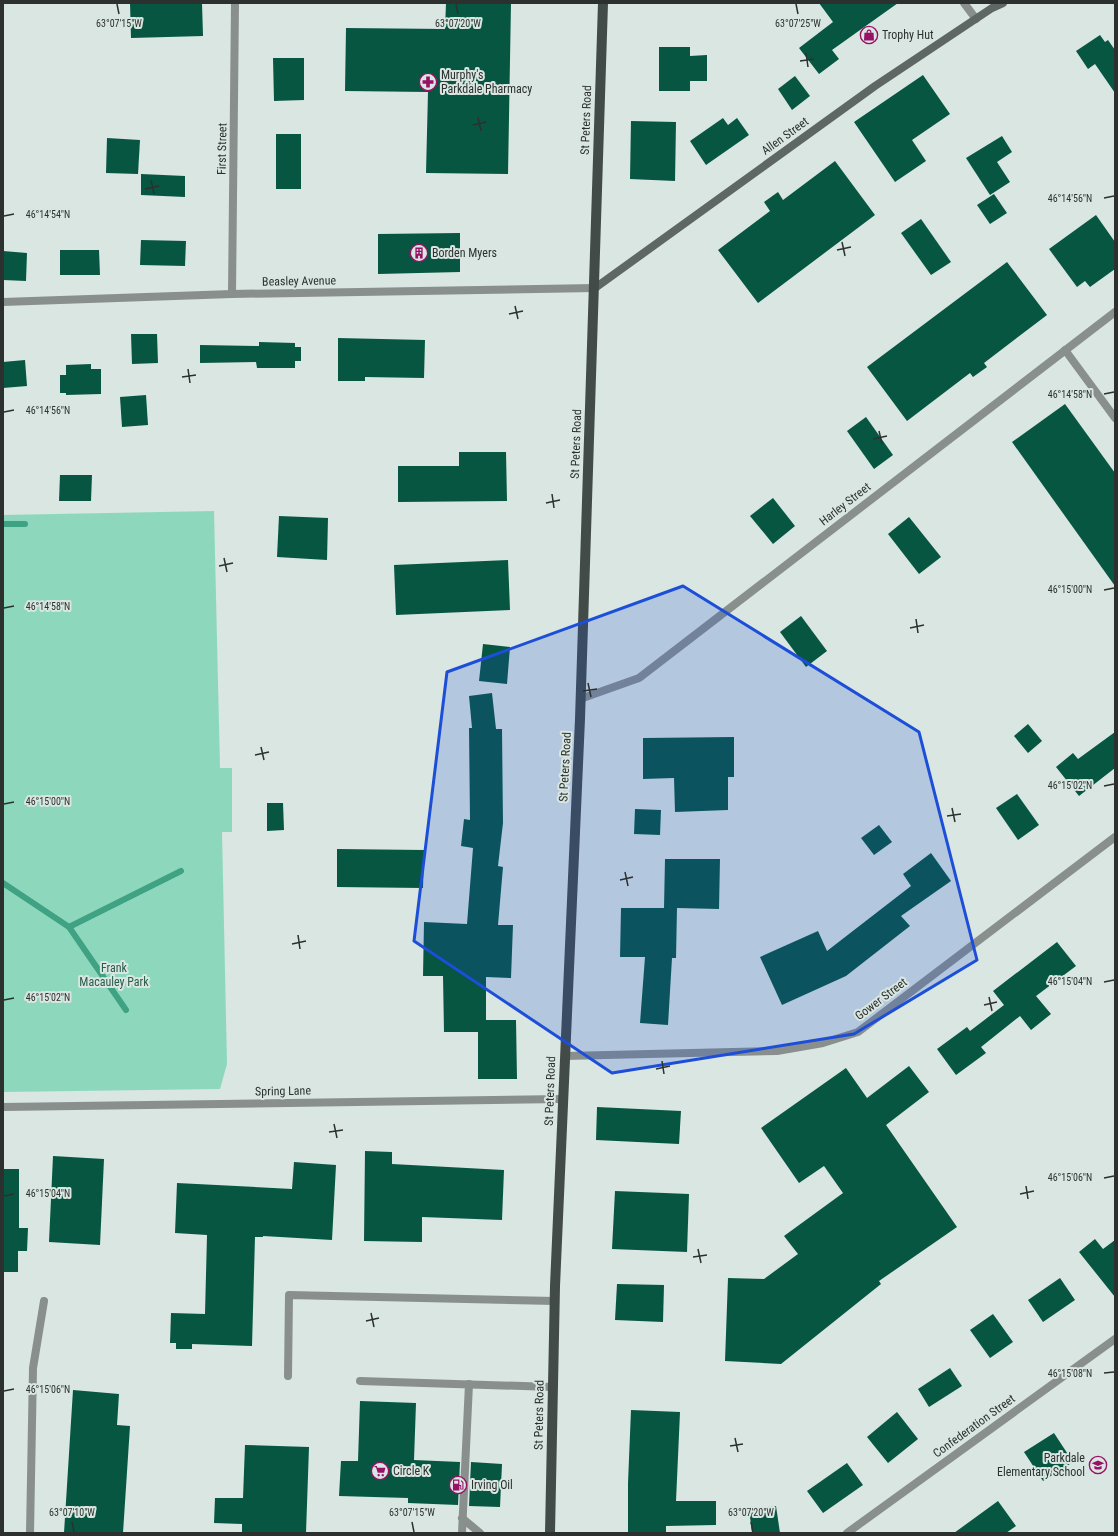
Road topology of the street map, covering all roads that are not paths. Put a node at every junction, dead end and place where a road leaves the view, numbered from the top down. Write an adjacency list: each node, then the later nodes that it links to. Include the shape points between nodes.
1 (235, 3): 8 (street, First Street)
2 (603, 3): 7 (main road, St Peters Road)
3 (964, 3): 6 (street)
4 (1003, 3): 5 (street, Allen Street)
5 (994, 5): 6 (street, Allen Street)
6 (976, 19): 7 (street, Allen Street, via 875,86)
7 (595, 288): 8 (street, Beasley Avenue); 13 (main road, St Peters Road)
8 (232, 294): 9 (street, Beasley Avenue)
9 (3, 302)
10 (1115, 312): 11 (street, Harley Street)
11 (1065, 350): 12 (street); 13 (street, Harley Street, via 639,678)
12 (1115, 418)
13 (580, 699): 15 (main road, St Peters Road)
14 (1115, 837): 15 (street, Gower Street, via 858,1032 823,1043 778,1051)
15 (565, 1056): 16 (main road, St Peters Road)
16 (563, 1099): 17 (street, Spring Lane); 19 (main road, St Peters Road)
17 (3, 1107)
18 (44, 1301): 26 (street, via 33,1368)
19 (555, 1301): 21 (street, via 289,1295); 24 (main road, St Peters Road)
20 (1115, 1338): 30 (street, Confederation Street)
21 (288, 1376)
22 (360, 1381): 23 (street)
23 (468, 1384): 24 (street); 25 (street)
24 (553, 1387): 29 (main road, St Peters Road)
25 (462, 1518): 27 (street); 28 (street)
26 (30, 1533)
27 (462, 1533)
28 (480, 1533)
29 (550, 1533)
30 (847, 1533)

